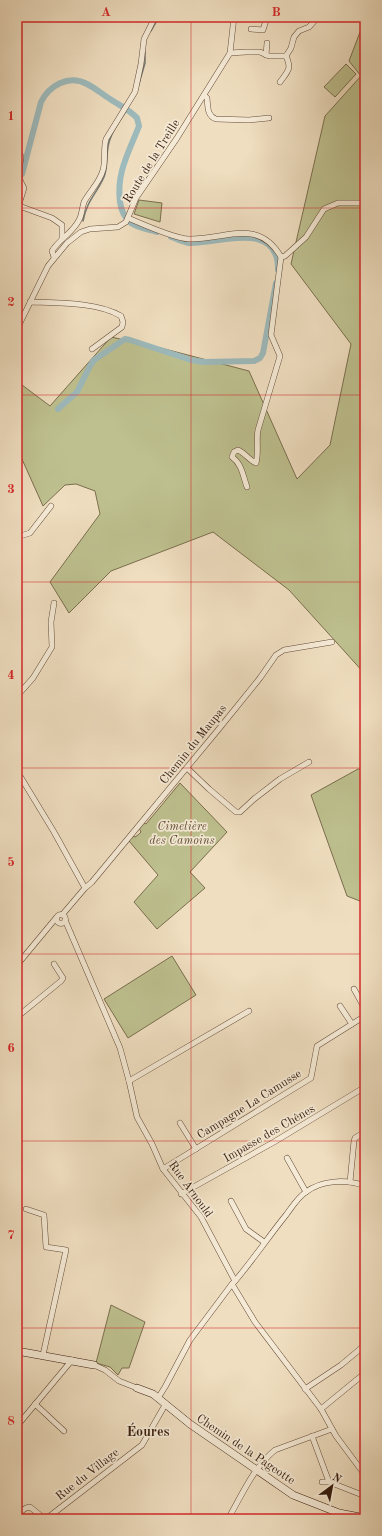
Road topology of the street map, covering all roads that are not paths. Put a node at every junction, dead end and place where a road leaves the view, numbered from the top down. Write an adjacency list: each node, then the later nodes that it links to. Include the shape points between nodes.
1 (155, 17): 16 (street, via 144,39 142,64 135,92 106,139 101,177 85,202 75,227)
2 (234, 17): 7 (street)
3 (267, 17): 5 (street, via 264,30)
4 (318, 17): 9 (street, via 294,37)
5 (251, 29)
6 (267, 43): 8 (street)
7 (230, 53): 8 (street, via 260,52); 11 (street, Route de la Treille)
8 (266, 55): 9 (street)
9 (286, 56): 10 (street, via 290,64)
10 (280, 82)
11 (204, 95): 12 (street, via 212,118); 15 (street, Route de la Treille, via 136,198)
12 (269, 118)
13 (17, 151): 16 (street, via 21,156 18,170 24,191 20,206 52,218 62,225)
14 (365, 203): 18 (street, via 338,203 324,209 306,237)
15 (128, 219): 17 (street, Route de la Treille, via 118,227 94,228 81,232); 18 (street, via 188,239 253,234 265,238)
16 (62, 239): 17 (street, via 52,251)
17 (54, 256): 19 (street, Route de la Treille)
18 (281, 257): 22 (street, via 271,335 280,356 258,430 258,458 256,463 251,461 238,450 232,457 238,461)
19 (30, 302): 20 (street, Route de la Treille); 21 (street, via 92,307 115,312 121,316 122,327)
20 (17, 329)
21 (92, 349)
22 (247, 487)
23 (51, 506): 24 (street, via 30,532)
24 (17, 537)
25 (54, 603): 27 (street, via 51,622 52,647 33,678)
26 (332, 642): 29 (street, Chemin du Maupas, via 284,650 276,655)
27 (17, 696)
28 (309, 762): 29 (street, via 280,779 240,812 236,812 209,790)
29 (187, 768): 31 (street, Chemin du Maupas)
30 (17, 771): 31 (street)
31 (85, 888): 32 (street, Chemin du Maupas)
32 (62, 915): 33 (street, Rue Arnould, via 65,917)
33 (60, 921): 35 (street, via 51,925); 43 (street, Rue Arnould, via 69,930 120,1048)
34 (54, 964): 41 (street, via 62,974 61,981)
35 (17, 965)
36 (354, 989): 38 (street)
37 (340, 1006): 42 (street)
38 (365, 1009)
39 (249, 1010): 43 (street)
40 (365, 1016): 42 (street, Campagne La Camusse)
41 (17, 1017)
42 (352, 1024): 47 (street, Campagne La Camusse, via 317,1046 311,1078)
43 (129, 1081): 49 (street, Rue Arnould, via 137,1117)
44 (365, 1087): 53 (street, Impasse des Chênes)
45 (180, 1123): 47 (street)
46 (365, 1132): 50 (street, via 354,1141)
47 (196, 1150): 49 (street, Campagne La Camusse)
48 (287, 1158): 52 (street)
49 (163, 1169): 53 (street, Rue Arnould)
50 (350, 1182): 51 (street); 52 (street, via 323,1184)
51 (365, 1186)
52 (306, 1192): 56 (street, via 300,1196)
53 (181, 1194): 57 (street, Rue Arnould, via 201,1217)
54 (231, 1201): 56 (street, via 246,1229)
55 (26, 1209): 60 (street, via 44,1215 46,1247 66,1250)
56 (264, 1242): 57 (street)
57 (233, 1282): 65 (street, Rue Arnould, via 255,1322); 66 (street, via 190,1340)
58 (365, 1345): 65 (street)
59 (17, 1351): 60 (street)
60 (42, 1355): 61 (street)
61 (72, 1360): 62 (street); 67 (street)
62 (94, 1365): 64 (street, via 119,1381)
63 (365, 1372): 69 (street)
64 (137, 1388): 66 (street, Chemin de la Pageotte)
65 (305, 1389): 69 (street, Rue Arnould)
66 (158, 1398): 68 (street, Chemin de la Pageotte)
67 (35, 1404): 70 (street); 72 (street)
68 (165, 1405): 74 (street, Chemin de la Pageotte); 81 (street, Rue du Village, via 142,1445)
69 (321, 1409): 71 (street, Rue Arnould)
70 (17, 1426)
71 (332, 1429): 73 (street); 75 (street, Rue Arnould)
72 (64, 1431)
73 (312, 1436): 74 (street, via 275,1450); 77 (street)
74 (257, 1469): 80 (street, Chemin de la Pageotte, via 293,1495 339,1513); 82 (street)
75 (365, 1475)
76 (322, 1482): 77 (street)
77 (328, 1482): 78 (street)
78 (365, 1496)
79 (17, 1514): 81 (street, via 30,1507)
80 (365, 1518)
81 (46, 1519)
82 (228, 1519)

